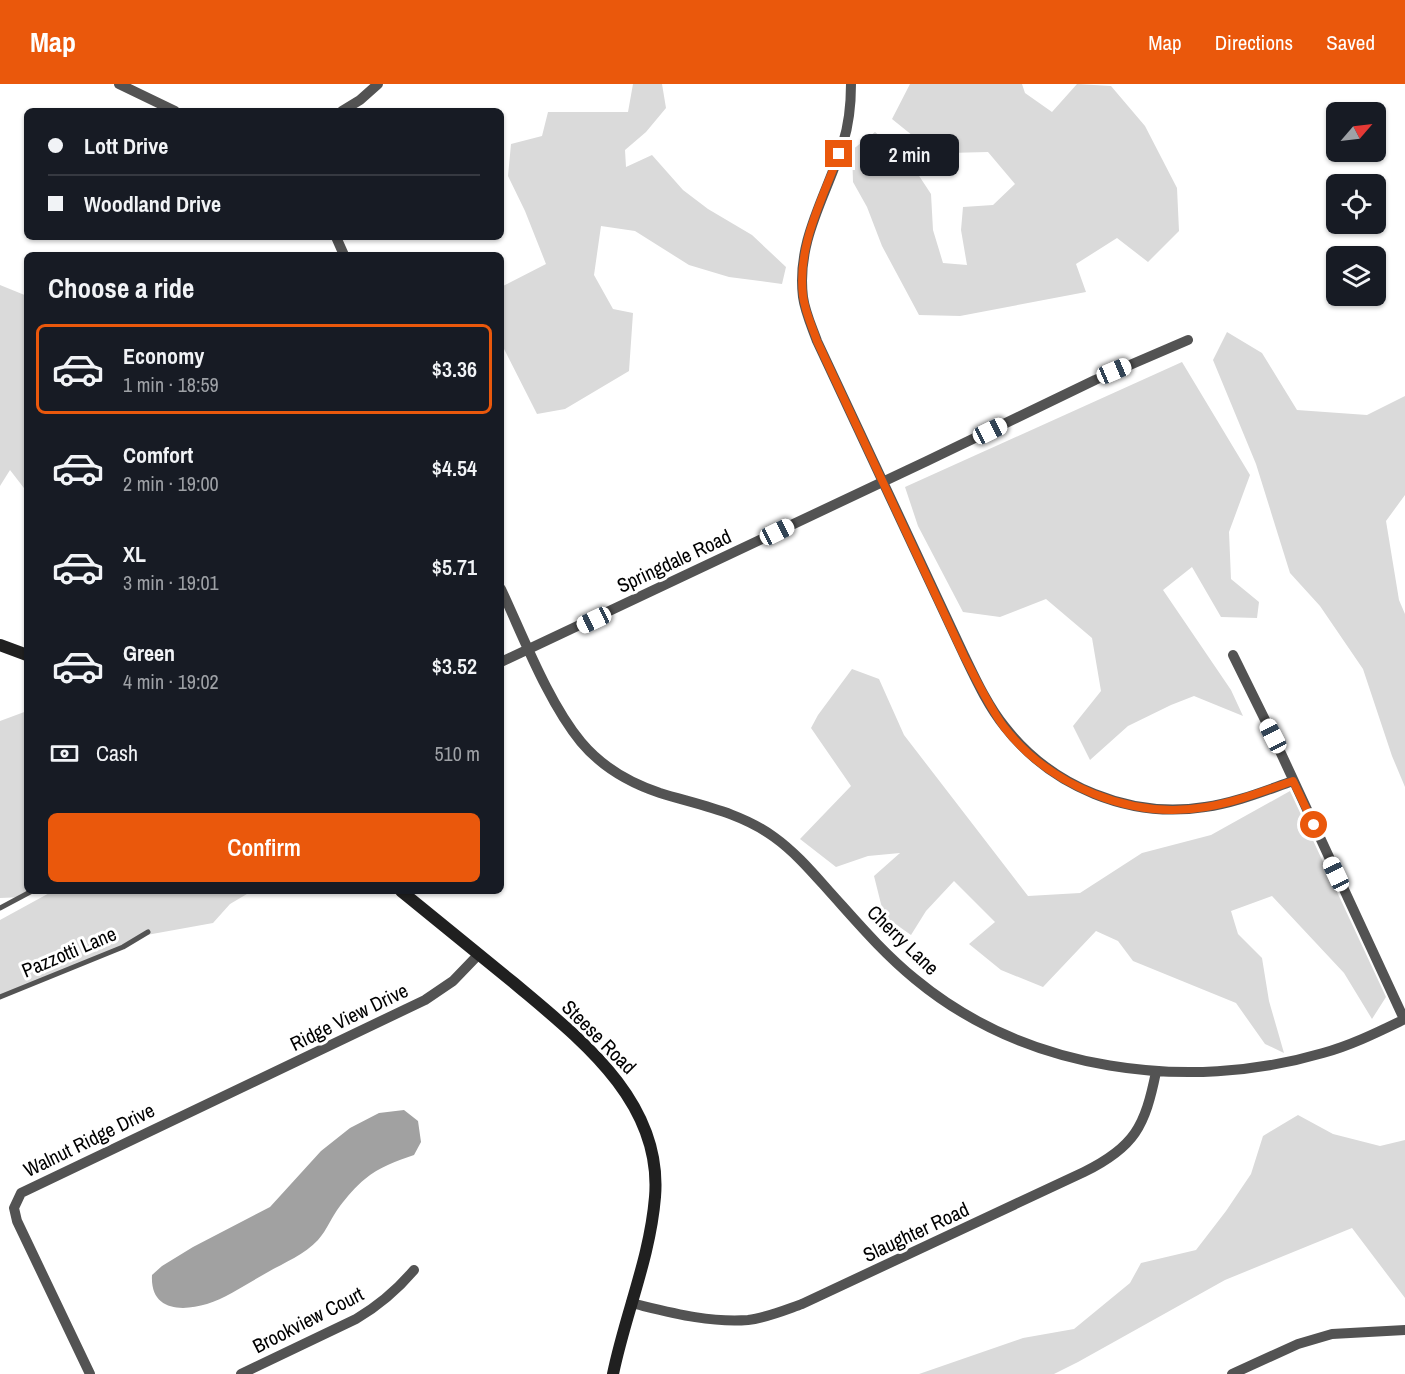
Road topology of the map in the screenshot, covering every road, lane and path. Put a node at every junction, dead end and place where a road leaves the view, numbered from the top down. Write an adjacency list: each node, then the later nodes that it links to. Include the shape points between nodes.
1 (119, 84): 4 (street)
2 (378, 84): 5 (street)
3 (851, 84): 7 (street, via 843,143 806,246 803,298 817,341)
4 (169, 108)
5 (347, 108)
6 (1188, 340): 7 (street, Springdale Road)
7 (882, 482): 10 (street, Springdale Road); 14 (street, via 988,703 1015,739 1051,771 1099,796 1168,810 1206,807)
8 (504, 596): 10 (street, Cherry Lane)
9 (0, 645): 11 (street)
10 (529, 650): 13 (street, Springdale Road); 22 (street, Cherry Lane, via 571,728 602,762 637,784 734,814 772,835 801,860 895,962 940,998 985,1025 1038,1048)
11 (24, 654)
12 (1233, 656): 14 (street)
13 (504, 661)
14 (1293, 781): 21 (street)
15 (26, 894): 17 (lane)
16 (405, 894): 19 (street, Steese Road)
17 (0, 908)
18 (148, 932): 20 (lane, Pazzotti Lane)
19 (479, 954): 23 (street, Ridge View Drive, via 453,981 425,1000); 25 (street, Steese Road, via 596,1056 625,1091 642,1122 654,1166 655,1196)
20 (0, 997)
21 (1404, 1019): 22 (street, Cherry Lane, via 1366,1038 1288,1062 1233,1071)
22 (1156, 1072): 25 (street, Slaughter Road, via 1145,1116 1135,1135 1116,1155 802,1304 750,1320 730,1320 677,1314)
23 (224, 1096): 28 (street, Walnut Ridge Drive, via 27,1189 15,1202 17,1221)
24 (414, 1270): 29 (street, Brookview Court, via 387,1298 356,1320)
25 (632, 1303): 30 (street, Steese Road)
26 (1405, 1330): 27 (street, via 1332,1334 1298,1344)
27 (1252, 1370): 31 (street)
28 (90, 1374)
29 (241, 1374)
30 (613, 1374)
31 (1232, 1374)

